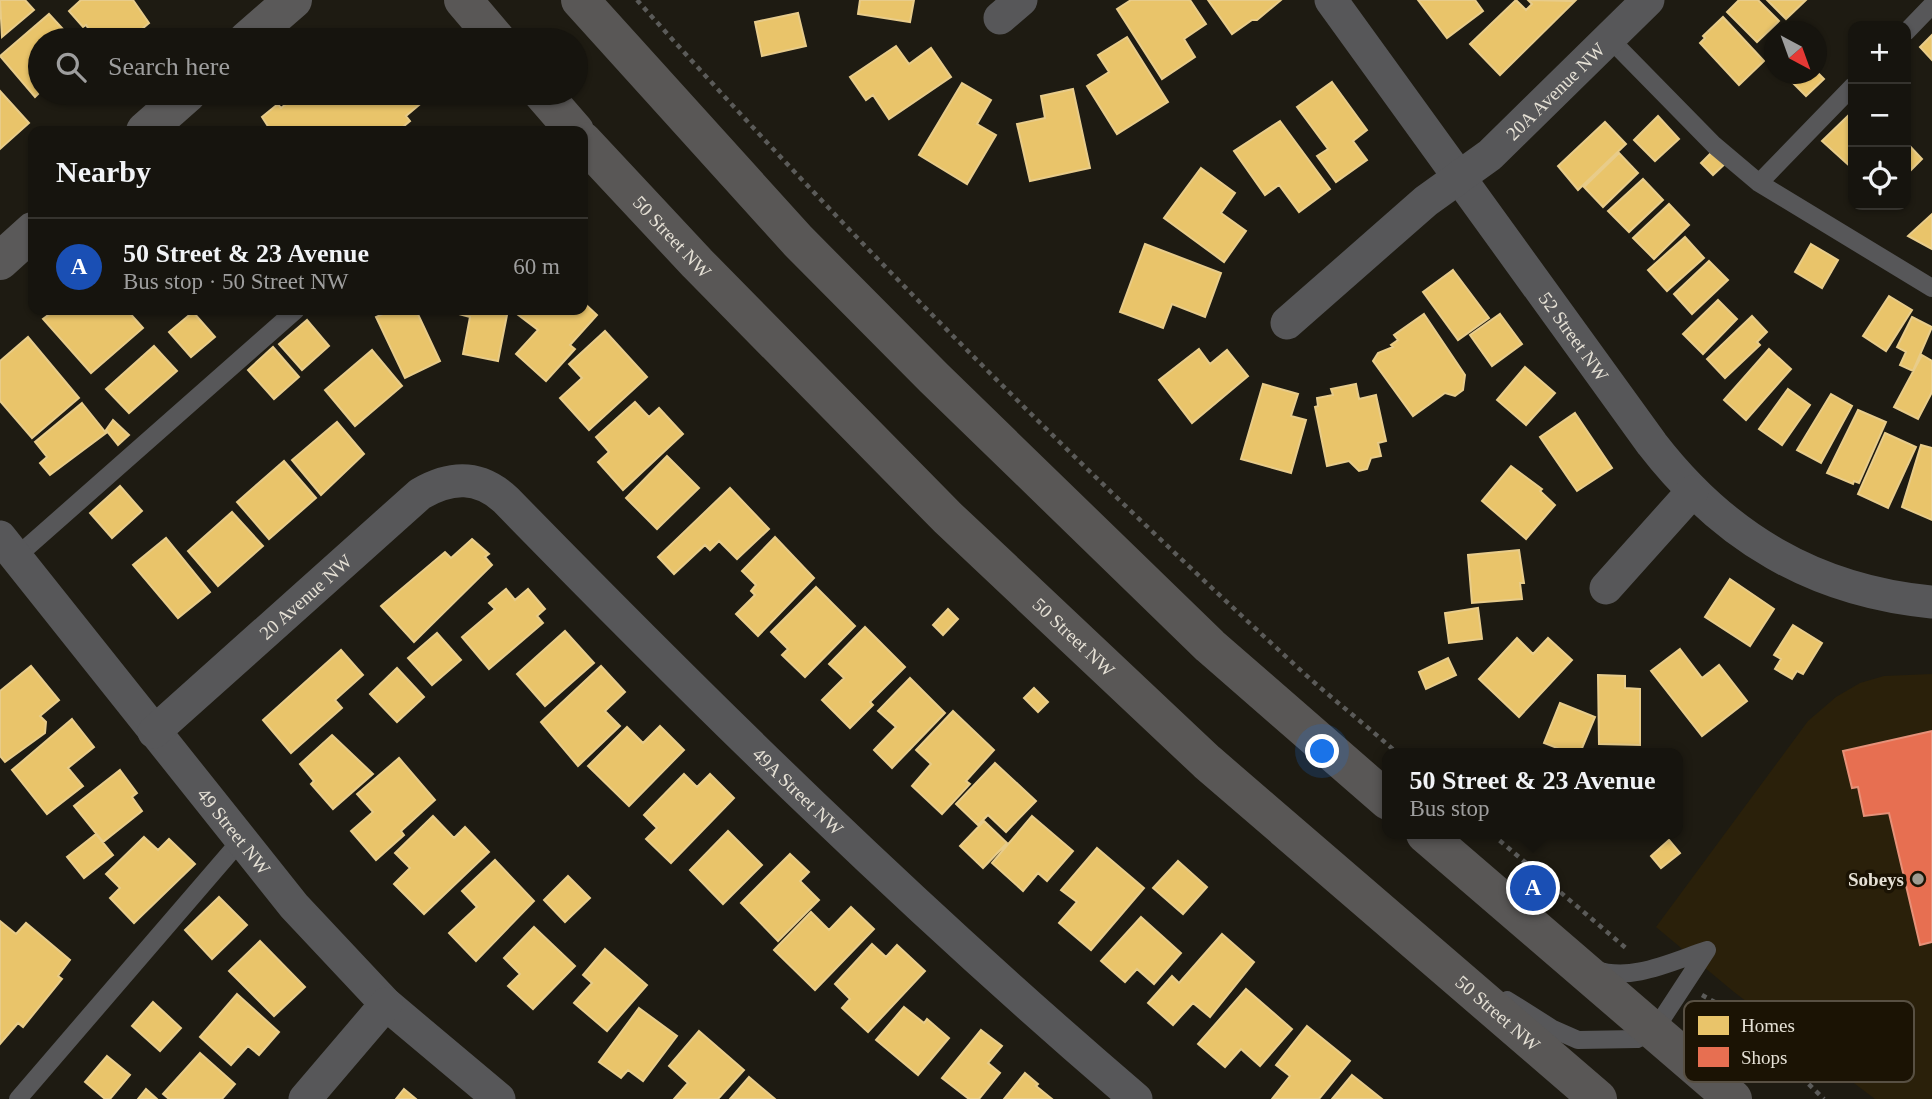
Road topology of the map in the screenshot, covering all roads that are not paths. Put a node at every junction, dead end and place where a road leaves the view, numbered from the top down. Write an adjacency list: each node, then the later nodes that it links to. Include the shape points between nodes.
1 (293, 0): 8 (street)
2 (463, 0): 9 (main road)
3 (580, 0): 30 (main road, via 798,241 924,368 1210,646)
4 (1331, 0): 17 (street, 52 Street NW)
5 (1635, 5): 10 (street, 20A Avenue NW)
6 (1932, 5): 7 (lane)
7 (1911, 27)
8 (261, 28)
9 (487, 28)
10 (1609, 38): 17 (street, 20A Avenue NW, via 1490,155); 18 (lane, via 1714,145)
11 (1848, 91): 18 (lane)
12 (174, 105): 14 (street)
13 (552, 105): 15 (main road)
14 (151, 126)
15 (571, 126)
16 (588, 146): 33 (main road, 50 Street NW, via 948,518 1207,762)
17 (1458, 178): 23 (street); 25 (street, 52 Street NW)
18 (1759, 183): 21 (lane)
19 (28, 236): 20 (street)
20 (0, 261)
21 (1932, 288)
22 (290, 315): 26 (lane)
23 (1287, 323)
24 (467, 480): 29 (street, 20 Avenue NW, via 438,484 421,494); 42 (street, 49A Street NW, via 480,482 506,500 842,836 1004,986)
25 (1692, 492): 27 (street); 28 (street, 52 Street NW, via 1753,543 1805,569 1878,593)
26 (8, 547): 29 (street, 49 Street NW)
27 (1606, 588)
28 (1932, 602)
29 (154, 732): 32 (street, 49 Street NW)
30 (1382, 796)
31 (1431, 839): 34 (main road)
32 (241, 840): 35 (street, 49 Street NW, via 294,906); 39 (lane)
33 (1432, 956): 36 (lane, via 1578,1040 1637,1039); 43 (main road, 50 Street NW)
34 (1568, 959): 36 (main road); 36 (lane, via 1607,974 1640,971 1707,950)
35 (386, 1004): 40 (street); 41 (street, 49 Street NW)
36 (1654, 1031): 37 (main road)
37 (1684, 1057)
38 (1713, 1082): 44 (main road)
39 (19, 1099)
40 (305, 1099)
41 (499, 1099)
42 (1136, 1099)
43 (1598, 1099)
44 (1733, 1099)

